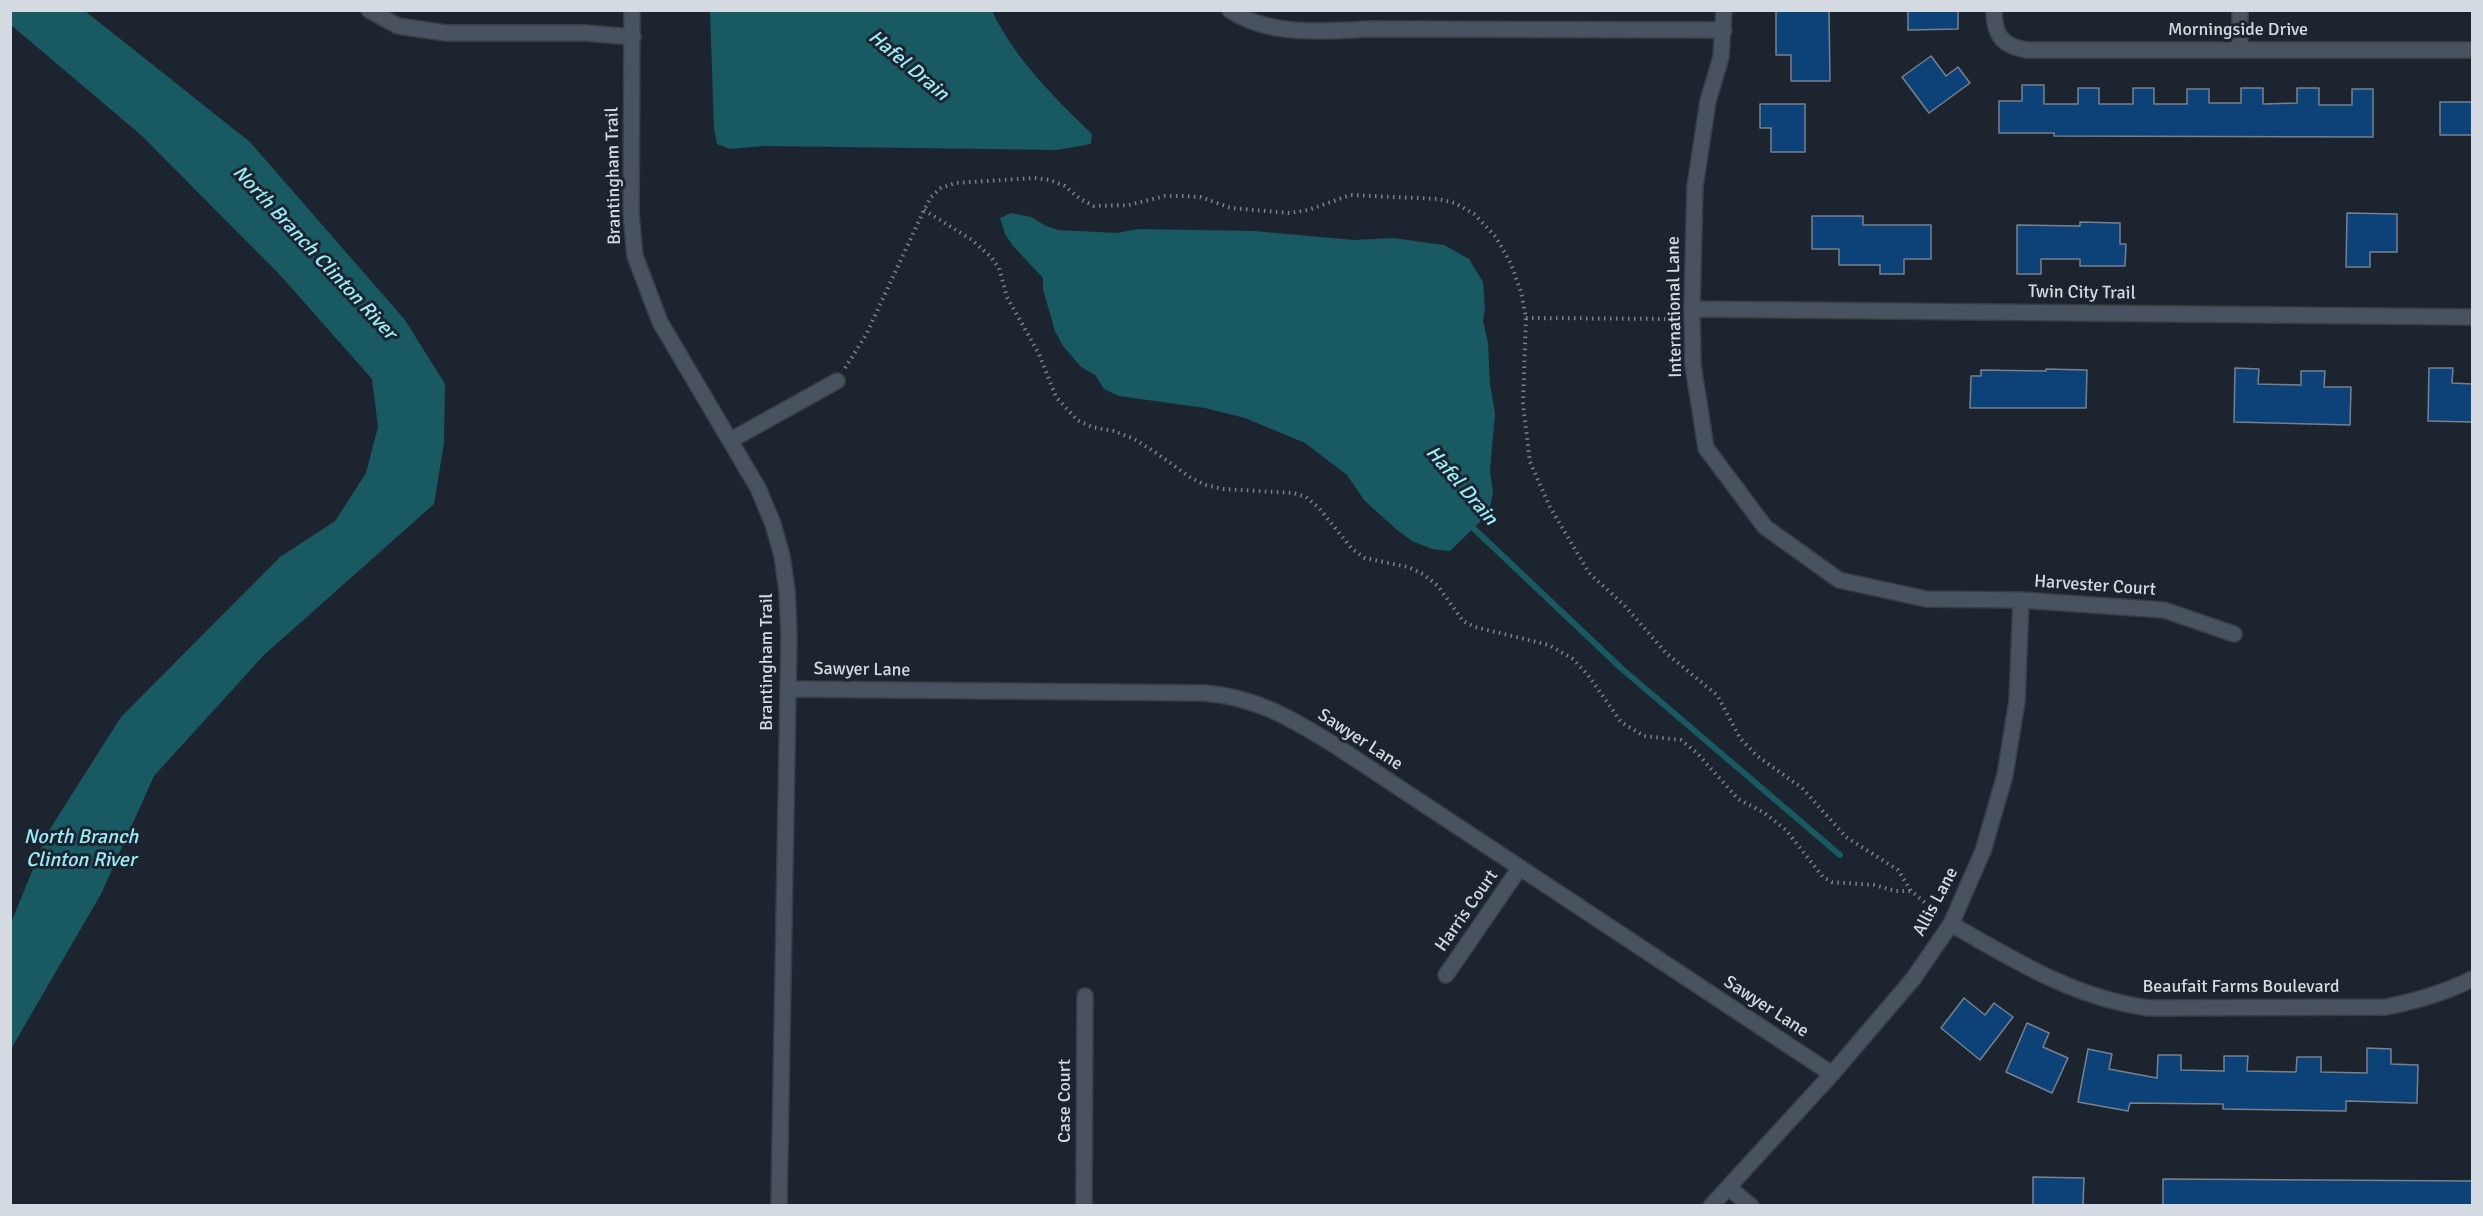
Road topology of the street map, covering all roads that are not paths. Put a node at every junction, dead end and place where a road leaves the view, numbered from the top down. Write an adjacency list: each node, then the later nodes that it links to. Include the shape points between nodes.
1 (369, 10): 8 (street, via 398,26 446,33)
2 (632, 10): 8 (street, Brantingham Trail)
3 (1230, 10): 7 (street, via 1274,27 1311,32)
4 (1724, 10): 7 (street, International Lane)
5 (1994, 10): 9 (street, Morningside Drive, via 1995,31 2005,42 2027,50)
6 (2240, 10): 9 (street)
7 (1724, 30): 11 (street, International Lane, via 1722,57 1708,100 1699,151)
8 (633, 37): 14 (street, Brantingham Trail, via 634,256 660,322)
9 (2240, 49): 10 (street, Morningside Drive)
10 (2472, 50)
11 (1692, 314): 12 (street, Twin City Trail); 15 (street, International Lane, via 1693,365 1706,448 1765,527 1839,580 1926,599)
12 (2472, 317)
13 (837, 381): 14 (street)
14 (731, 440): 17 (street, Brantingham Trail, via 758,488 782,556 789,634)
15 (2021, 600): 16 (street, Harvester Court, via 2164,610); 19 (street, Allis Lane, via 2017,701 2005,776 1983,851)
16 (2234, 634)
17 (788, 689): 18 (street, Sawyer Lane, via 1231,695 1294,720); 25 (street, Brantingham Trail)
18 (1520, 869): 20 (street, Harris Court); 23 (street, Sawyer Lane)
19 (1952, 921): 21 (street, Beaufait Farms Boulevard, via 2034,972 2122,1005 2386,1006 2412,1002); 23 (street, Allis Lane, via 1913,979)
20 (1446, 975)
21 (2472, 979)
22 (1085, 996): 26 (street, Case Court)
23 (1832, 1074): 24 (street, Allis Lane)
24 (1729, 1188): 27 (street, Allis Lane); 28 (street)
25 (779, 1206)
26 (1084, 1206)
27 (1711, 1206)
28 (1751, 1206)

